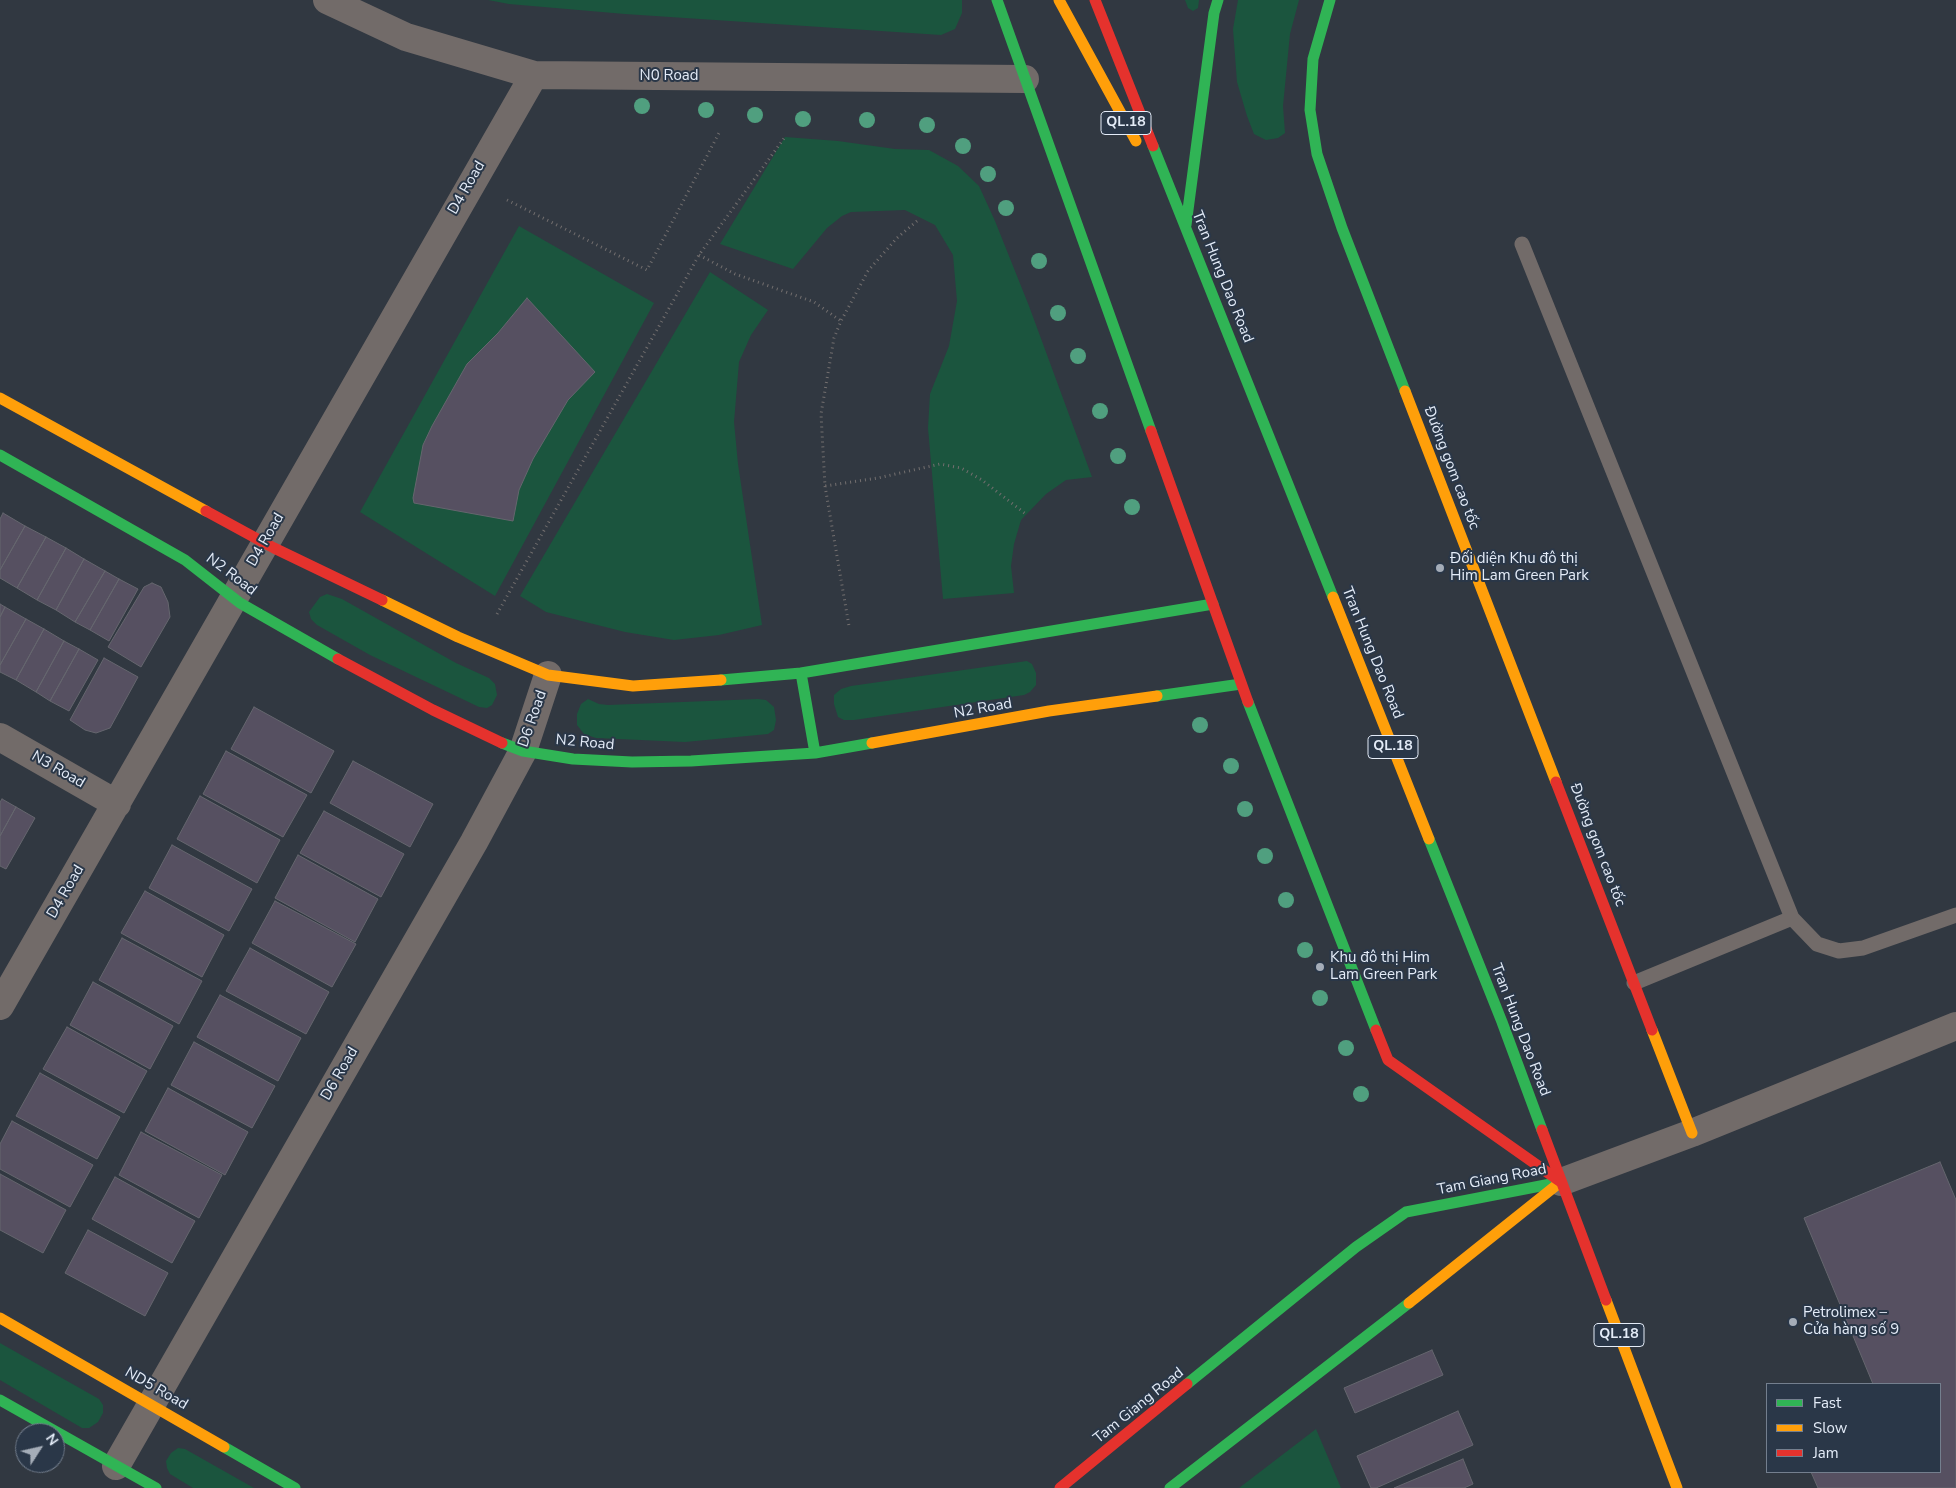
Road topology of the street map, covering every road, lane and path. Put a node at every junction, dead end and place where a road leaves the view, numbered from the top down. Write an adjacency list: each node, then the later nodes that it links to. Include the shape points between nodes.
1 (327, 0): 7 (street, N0 Road, via 406,37)
2 (996, 0): 8 (main road)
3 (1059, 0): 15 (main road, QL.18)
4 (1095, 0): 13 (main road, Tran Hung Dao Road / QL.18)
5 (1218, 0): 13 (main road)
6 (1330, 0): 36 (main road, Đường gom cao tốc, via 1313,59 1310,110 1317,154 1342,228)
7 (534, 75): 8 (street, N0 Road); 22 (street, D4 Road)
8 (1026, 79): 24 (main road)
9 (719, 133): 11 (path, via 647,270)
10 (784, 137): 16 (path)
11 (507, 200)
12 (917, 221): 17 (path, via 868,271)
13 (1185, 227): 15 (main road, Tran Hung Dao Road / QL.18)
14 (1522, 244): 35 (lane)
15 (1193, 245): 40 (main road, Tran Hung Dao Road / QL.18, via 1502,1022)
16 (699, 255): 17 (path, via 735,274 814,302); 25 (path)
17 (841, 321): 20 (path, via 834,338 821,414)
18 (0, 398): 22 (main road)
19 (0, 455): 23 (main road, N2 Road, via 185,560)
20 (825, 486): 21 (path, via 940,464 961,468 982,480); 26 (path)
21 (1026, 515)
22 (264, 543): 23 (street, D4 Road); 28 (main road, via 458,638)
23 (232, 598): 31 (main road, N2 Road, via 434,710 488,738); 33 (street, D4 Road)
24 (1213, 604): 27 (main road); 29 (main road)
25 (497, 614)
26 (849, 626)
27 (801, 672): 28 (main road, via 633,686); 32 (main road)
28 (548, 675): 31 (street, D6 Road)
29 (1241, 684): 32 (main road, N2 Road, via 1049,711); 40 (main road, via 1388,1060)
30 (0, 737): 33 (street, N3 Road)
31 (523, 751): 32 (main road, N2 Road, via 573,759 632,762); 43 (street, D6 Road)
32 (815, 753)
33 (117, 804): 37 (street, D4 Road)
34 (1956, 915): 35 (lane, via 1863,948 1840,951 1817,944)
35 (1792, 918): 36 (lane)
36 (1634, 983): 39 (main road, Đường gom cao tốc)
37 (0, 1006)
38 (1956, 1026): 39 (street)
39 (1692, 1134): 40 (street)
40 (1560, 1182): 47 (main road, Tam Giang Road, via 1406,1212 1356,1247); 48 (main road, Tam Giang Road); 49 (main road, Tran Hung Dao Road / QL.18)
41 (0, 1318): 43 (main road, ND5 Road)
42 (0, 1400): 44 (main road)
43 (151, 1404): 44 (street, D6 Road); 46 (main road, ND5 Road)
44 (116, 1466): 45 (main road)
45 (156, 1488)
46 (295, 1488)
47 (1060, 1488)
48 (1170, 1488)
49 (1677, 1488)

